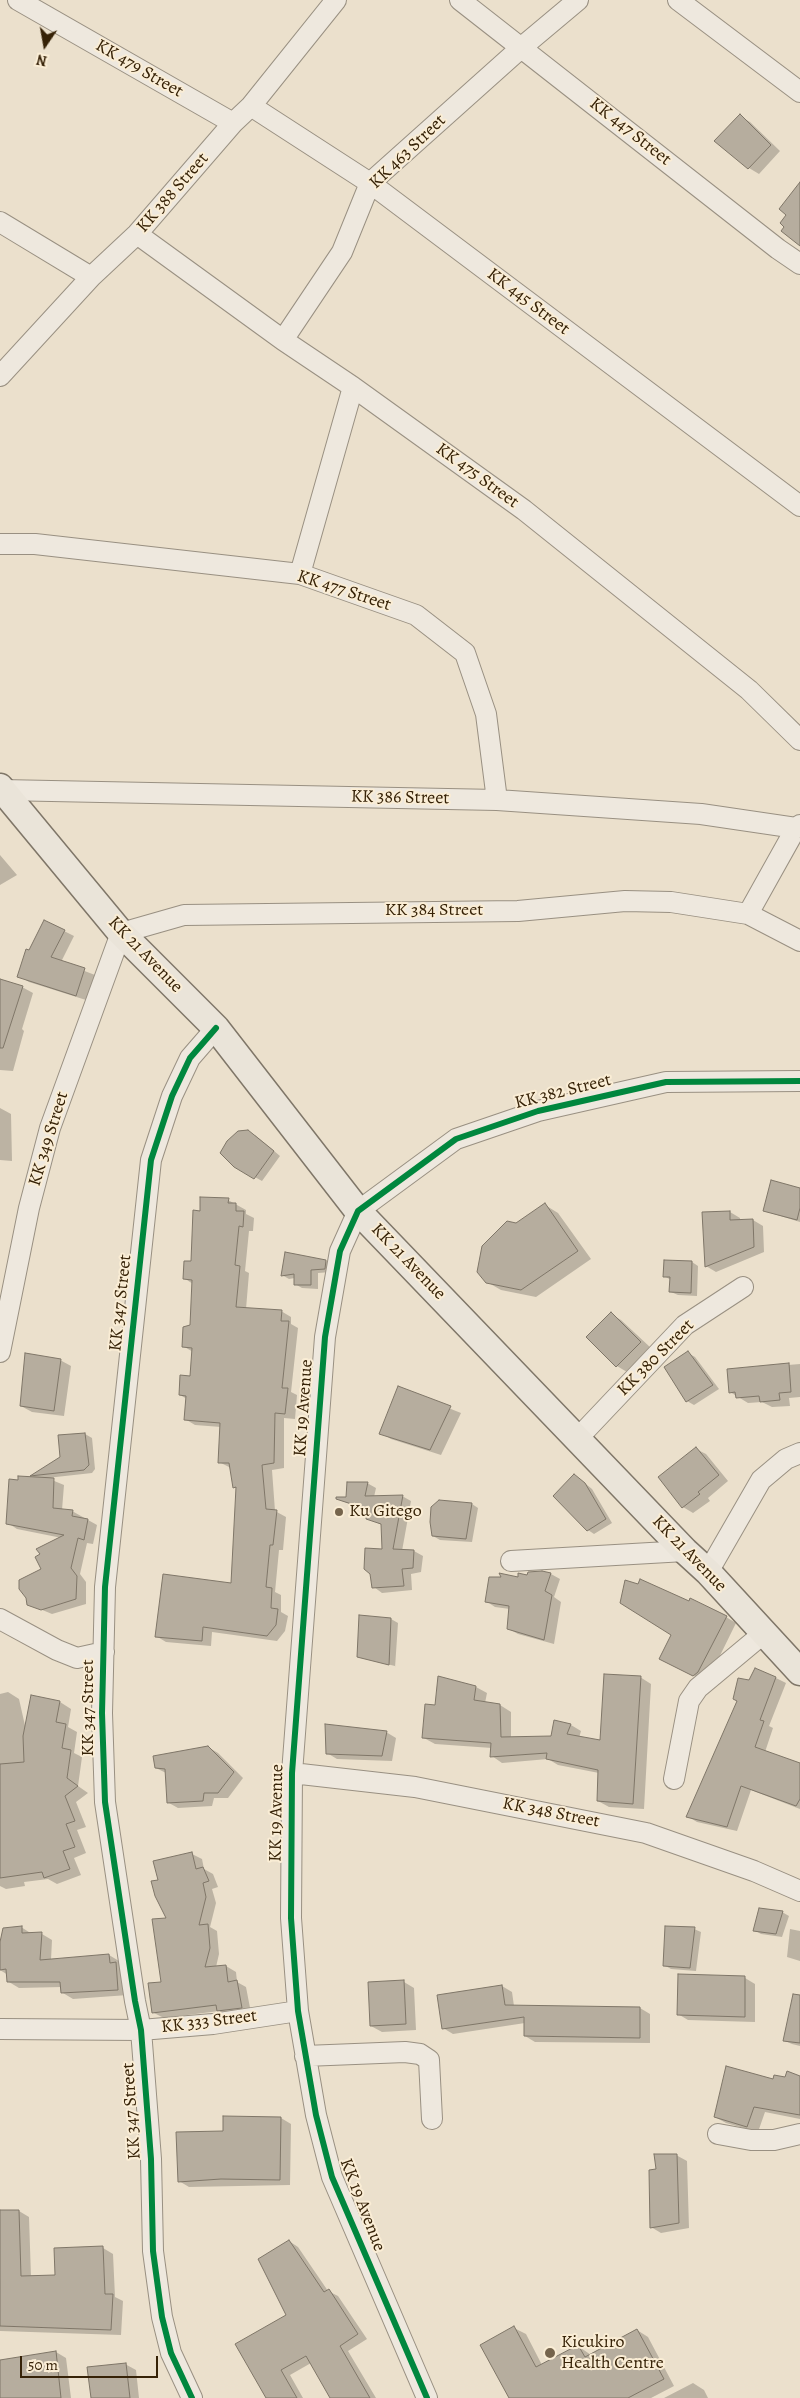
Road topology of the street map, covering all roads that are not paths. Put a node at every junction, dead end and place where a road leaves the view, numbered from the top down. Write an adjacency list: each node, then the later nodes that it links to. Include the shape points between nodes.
1 (18, 0): 9 (street, KK 479 Street)
2 (336, 0): 8 (street, KK 388 Street)
3 (460, 0): 6 (street, KK 447 Street)
4 (578, 0): 6 (street, KK 463 Street)
5 (678, 0): 7 (street)
6 (522, 47): 10 (street, KK 463 Street); 13 (street, KK 447 Street)
7 (800, 92)
8 (250, 106): 9 (street, KK 388 Street); 10 (street, KK 445 Street)
9 (233, 123): 12 (street, KK 388 Street)
10 (370, 183): 15 (street, KK 463 Street, via 342,252); 18 (street, KK 445 Street)
11 (0, 222): 14 (street)
12 (137, 234): 14 (street, KK 388 Street); 15 (street, KK 475 Street)
13 (800, 264)
14 (91, 277): 16 (street, KK 388 Street)
15 (283, 340): 17 (street, KK 475 Street)
16 (0, 376)
17 (353, 387): 20 (street); 21 (street, KK 475 Street, via 524,510 750,690)
18 (800, 506)
19 (0, 544): 20 (street, KK 477 Street, via 35,544)
20 (300, 574): 23 (street, KK 477 Street, via 416,615 465,653 486,714)
21 (800, 740)
22 (1, 789): 23 (street, KK 386 Street); 26 (main road, KK 21 Avenue)
23 (497, 800): 24 (street, KK 386 Street, via 700,814)
24 (798, 827): 25 (street)
25 (748, 914): 26 (street, KK 384 Street, via 671,902 625,901 518,911 184,915); 27 (street, KK 384 Street)
26 (121, 933): 28 (main road, KK 21 Avenue); 32 (street, KK 349 Street, via 50,1128 29,1208)
27 (800, 941)
28 (216, 1028): 30 (main road, KK 21 Avenue); 40 (street, KK 347 Street, via 190,1058 172,1096 152,1160 105,1587)
29 (800, 1081): 30 (street, KK 382 Street, via 666,1082 538,1111 456,1139)
30 (358, 1211): 33 (main road, KK 21 Avenue); 42 (street, KK 19 Avenue, via 340,1251 324,1337)
31 (743, 1287): 33 (street, KK 380 Street, via 685,1325)
32 (0, 1352)
33 (578, 1438): 35 (main road, KK 21 Avenue)
34 (800, 1453): 37 (street, via 786,1459 761,1480)
35 (685, 1551): 36 (street); 37 (main road, KK 21 Avenue)
36 (512, 1561)
37 (708, 1572): 39 (main road, KK 21 Avenue)
38 (0, 1619): 40 (street, via 77,1658)
39 (764, 1633): 41 (main road, KK 21 Avenue); 43 (street, via 698,1688 689,1701)
40 (104, 1652): 47 (street, KK 347 Street, via 105,1802)
41 (800, 1672)
42 (292, 1773): 44 (street, KK 348 Street, via 415,1787 646,1833 754,1871); 45 (street, KK 19 Avenue, via 291,1918)
43 (674, 1780)
44 (800, 1891)
45 (298, 2011): 47 (street, KK 333 Street, via 213,2024); 48 (street, KK 19 Avenue)
46 (0, 2029): 47 (street, KK 333 Street)
47 (141, 2030): 52 (street, KK 347 Street, via 156,2280 171,2353)
48 (305, 2056): 49 (street, via 420,2054 428,2060); 53 (street, KK 19 Avenue, via 332,2177)
49 (432, 2119)
50 (718, 2134): 51 (street, via 774,2140)
51 (800, 2134)
52 (192, 2398)
53 (427, 2398)

